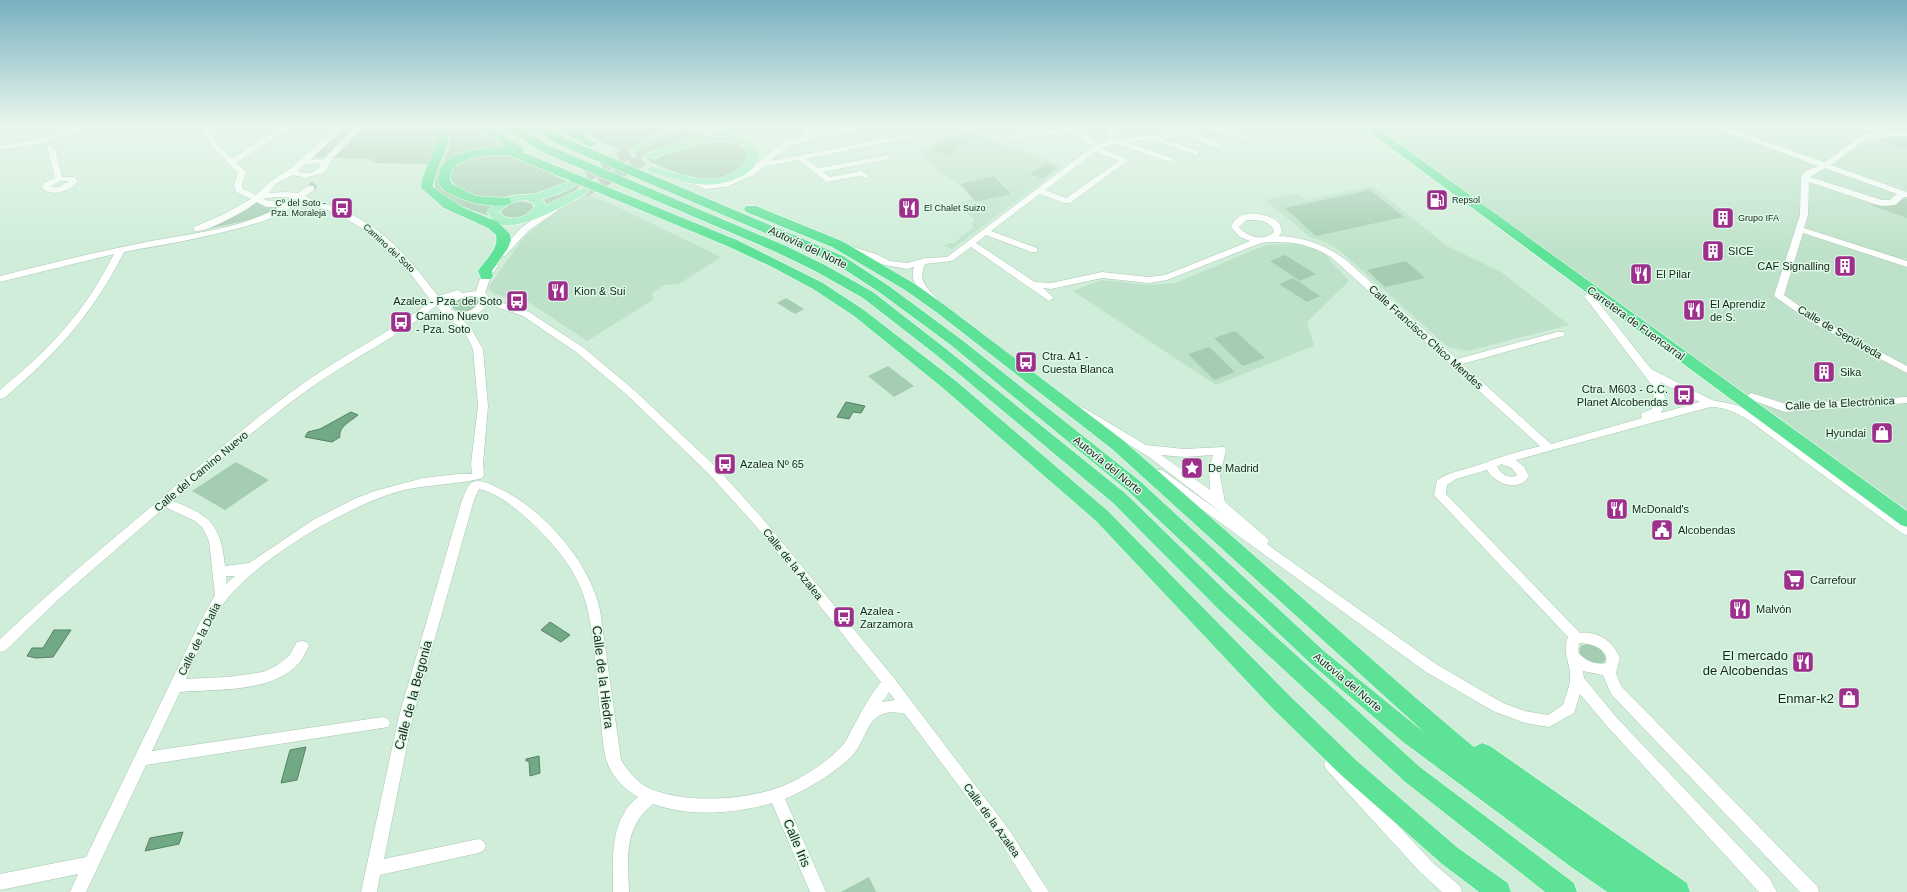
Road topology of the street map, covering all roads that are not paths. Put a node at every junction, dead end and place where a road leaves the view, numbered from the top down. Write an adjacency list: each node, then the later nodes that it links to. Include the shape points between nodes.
1 (55, 167): 30 (street)
2 (236, 167): 36 (street, Camino del Soto, via 242,172 239,190)
3 (297, 167): 25 (street)
4 (325, 167): 27 (street)
5 (433, 167): 40 (highway, via 427,178 427,188)
6 (448, 167): 39 (highway, via 444,178 446,186 458,194 474,200)
7 (549, 167): 24 (highway)
8 (552, 167): 24 (highway)
9 (587, 167): 60 (highway, Autovía del Norte)
10 (621, 167): 57 (highway, Autovía del Norte)
11 (647, 167): 23 (highway)
12 (750, 167): 31 (main road, via 729,179 715,182)
13 (759, 167): 31 (street, via 737,180 714,187 705,187)
14 (811, 167): 26 (street)
15 (838, 167): 26 (street)
16 (1072, 167): 34 (street)
17 (1116, 167): 34 (street, via 1066,201)
18 (1428, 167): 74 (highway, Carretera de Fuencarral)
19 (1430, 167): 82 (highway, Carretera de Fuencarral)
20 (1803, 167): 29 (street)
21 (1819, 167): 29 (street)
22 (1826, 167): 35 (street)
23 (652, 169): 31 (main road); 57 (highway)
24 (558, 170): 80 (highway, via 732,243 818,286 859,313)
25 (293, 171): 27 (street, via 301,176); 36 (street)
26 (816, 171): 28 (street, via 828,180 861,173)
27 (316, 173): 38 (street, via 320,179)
28 (865, 176)
29 (1806, 176): 35 (street, via 1881,204); 44 (street, Calle de Sepúlveda, via 1804,214)
30 (58, 179)
31 (689, 180)
32 (571, 184): 37 (main road)
33 (584, 191): 41 (main road); 56 (street, via 535,221)
34 (1040, 191): 46 (street)
35 (1905, 195)
36 (256, 198): 38 (street, Camino del Soto, via 271,205); 51 (street, via 222,218)
37 (534, 198): 39 (main road); 41 (main road, via 542,204)
38 (295, 200): 51 (street, via 277,212 259,219); 64 (street, Camino del Soto, via 320,204 349,215 369,227 417,274)
39 (505, 201): 42 (main road, via 493,212)
40 (444, 202): 42 (highway); 61 (highway, via 490,224 502,233 502,245 485,271)
41 (538, 213): 43 (main road)
42 (495, 218): 43 (main road)
43 (512, 222): 56 (street, via 514,231)
44 (1800, 229): 59 (street); 78 (street, Calle de Sepúlveda, via 1779,296 1812,319)
45 (1278, 230): 47 (street, Calle Francisco Chico Mendes, via 1271,221 1251,216 1236,223 1235,227); 48 (street); 49 (street, Calle Francisco Chico Mendes)
46 (986, 232): 52 (street); 55 (street)
47 (1241, 234): 50 (street); 53 (street, via 1244,240)
48 (1272, 238): 49 (street, Calle Francisco Chico Mendes); 50 (street, Calle Francisco Chico Mendes)
49 (1295, 239): 77 (street, Calle Francisco Chico Mendes, via 1319,245 1343,262)
50 (1260, 240): 53 (street)
51 (155, 243): 54 (street)
52 (972, 243): 58 (street, via 949,259); 63 (street)
53 (1241, 248): 63 (street, via 1167,277 1149,280 1102,275 1056,284)
54 (121, 250): 62 (street); 81 (street, via 95,297 75,323 38,362)
55 (1034, 250)
56 (504, 251): 61 (street)
57 (838, 252): 58 (street, via 872,256 888,264 907,266); 70 (highway, via 910,287); 86 (highway, via 932,309 1080,419); 133 (highway, Autovía del Norte, via 957,343 1134,486 1317,657 1411,735)
58 (921, 262): 70 (street, via 916,274 918,282)
59 (1907, 264)
60 (820, 268): 80 (highway, via 873,310); 132 (highway, Autovía del Norte, via 868,295 910,327 1119,498 1224,602 1412,774)
61 (486, 276): 65 (street); 67 (street)
62 (0, 279)
63 (1033, 284): 68 (street)
64 (429, 291): 65 (street); 69 (street, Camino del Soto)
65 (459, 294): 67 (street); 69 (street); 71 (street, via 449,301)
66 (1588, 296): 74 (highway); 79 (street)
67 (482, 297): 72 (street, via 483,306); 111 (street, Calle de la Azalea, via 526,314 580,350 630,392 712,470 759,522)
68 (1049, 298)
69 (436, 301): 71 (street, Camino del Soto); 73 (street, Calle del Camino Nuevo)
70 (941, 309): 83 (highway)
71 (448, 311): 72 (street, Calle del Camino Nuevo, via 462,315); 73 (street, Calle del Camino Nuevo, via 429,311); 75 (street, Calle de la Begonia)
72 (474, 312): 75 (street, via 468,321)
73 (418, 316): 95 (street, Calle del Camino Nuevo, via 308,385 228,447)
74 (1646, 329): 98 (highway, Carretera de Fuencarral)
75 (469, 332): 94 (street, Calle de la Begonia, via 478,349 483,406 477,464)
76 (1560, 334): 77 (street)
77 (1455, 363): 90 (street, Calle Francisco Chico Mendes)
78 (1907, 370)
79 (1648, 372): 85 (street); 87 (street, via 1659,388 1656,411)
80 (950, 385): 113 (highway, via 1102,516)
81 (0, 396)
82 (1751, 396): 84 (street, Calle de la Electrónica, via 1785,408); 97 (highway, Carretera de Fuencarral)
83 (1057, 399): 86 (highway); 89 (street)
84 (1907, 400)
85 (1710, 403): 87 (street); 99 (street, via 1736,408 1754,418)
86 (1090, 423): 88 (highway)
87 (1624, 426): 90 (street)
88 (1118, 445): 102 (street); 105 (highway)
89 (1145, 448): 96 (street); 96 (street, via 1194,454 1220,450 1215,463 1213,487)
90 (1550, 448): 91 (street); 92 (street, via 1530,460)
91 (1504, 460): 92 (street); 93 (street, via 1497,461)
92 (1521, 469): 93 (street, via 1523,476 1518,480 1508,481)
93 (1493, 470): 104 (street, via 1452,476 1441,483 1440,495)
94 (472, 484): 100 (street, Calle de la Dalia, via 418,484 379,494 319,523); 118 (street, Calle de la Hiedra, via 500,493 536,519 579,572 590,594 595,620 614,761 632,785); 123 (street, Calle de la Begonia, via 406,716)
95 (164, 502): 101 (street, via 191,512 208,524 217,542); 107 (street, Calle del Camino Nuevo, via 56,594)
96 (1220, 502): 102 (street)
97 (1907, 509)
98 (1907, 520)
99 (1907, 531)
100 (253, 568): 101 (street, via 233,572); 103 (street, Calle de la Dalia)
101 (220, 571): 103 (street)
102 (1310, 582): 110 (street, via 1431,668 1498,707 1525,718 1549,721 1569,710)
103 (222, 596): 112 (street, Calle de la Dalia, via 206,622)
104 (1577, 638): 108 (street, via 1570,645); 109 (street, via 1592,639 1608,648 1614,659)
105 (1336, 640): 134 (highway, via 1478,764); 135 (highway, via 1484,754)
106 (302, 646): 112 (street, via 288,667 268,677)
107 (0, 647)
108 (1575, 658): 109 (street, via 1581,664 1597,670); 110 (street)
109 (1610, 668): 122 (street, via 1610,680 1616,690)
110 (1577, 680): 136 (street, via 1612,722)
111 (889, 682): 114 (street, Calle de la Azalea); 115 (street, Calle de la Hiedra)
112 (175, 686): 117 (street, Calle de la Dalia)
113 (1281, 702): 130 (street, via 1297,728 1426,867); 131 (highway, via 1348,767 1450,856)
114 (908, 708): 115 (street, via 886,706); 129 (street, Calle de la Azalea, via 1005,836)
115 (867, 716): 119 (street, Calle de la Hiedra, via 846,751 800,783)
116 (383, 723): 117 (street)
117 (141, 759): 121 (street, Calle de la Dalia)
118 (652, 796): 119 (street, Calle de la Hiedra, via 680,803 717,804); 127 (street, via 634,810 624,828 621,839)
119 (774, 796): 128 (street, Calle Iris, via 779,801)
120 (478, 846): 123 (street)
121 (91, 864): 124 (street); 125 (street, Calle de la Dalia)
122 (1783, 865): 137 (street); 138 (street)
123 (374, 869): 126 (street, Calle de la Begonia)
124 (0, 882)
125 (78, 892)
126 (369, 892)
127 (621, 892)
128 (818, 892)
129 (1041, 892)
130 (1454, 892)
131 (1499, 892)
132 (1565, 892)
133 (1628, 892)
134 (1646, 892)
135 (1678, 892)
136 (1769, 892)
137 (1801, 892)
138 (1811, 892)

